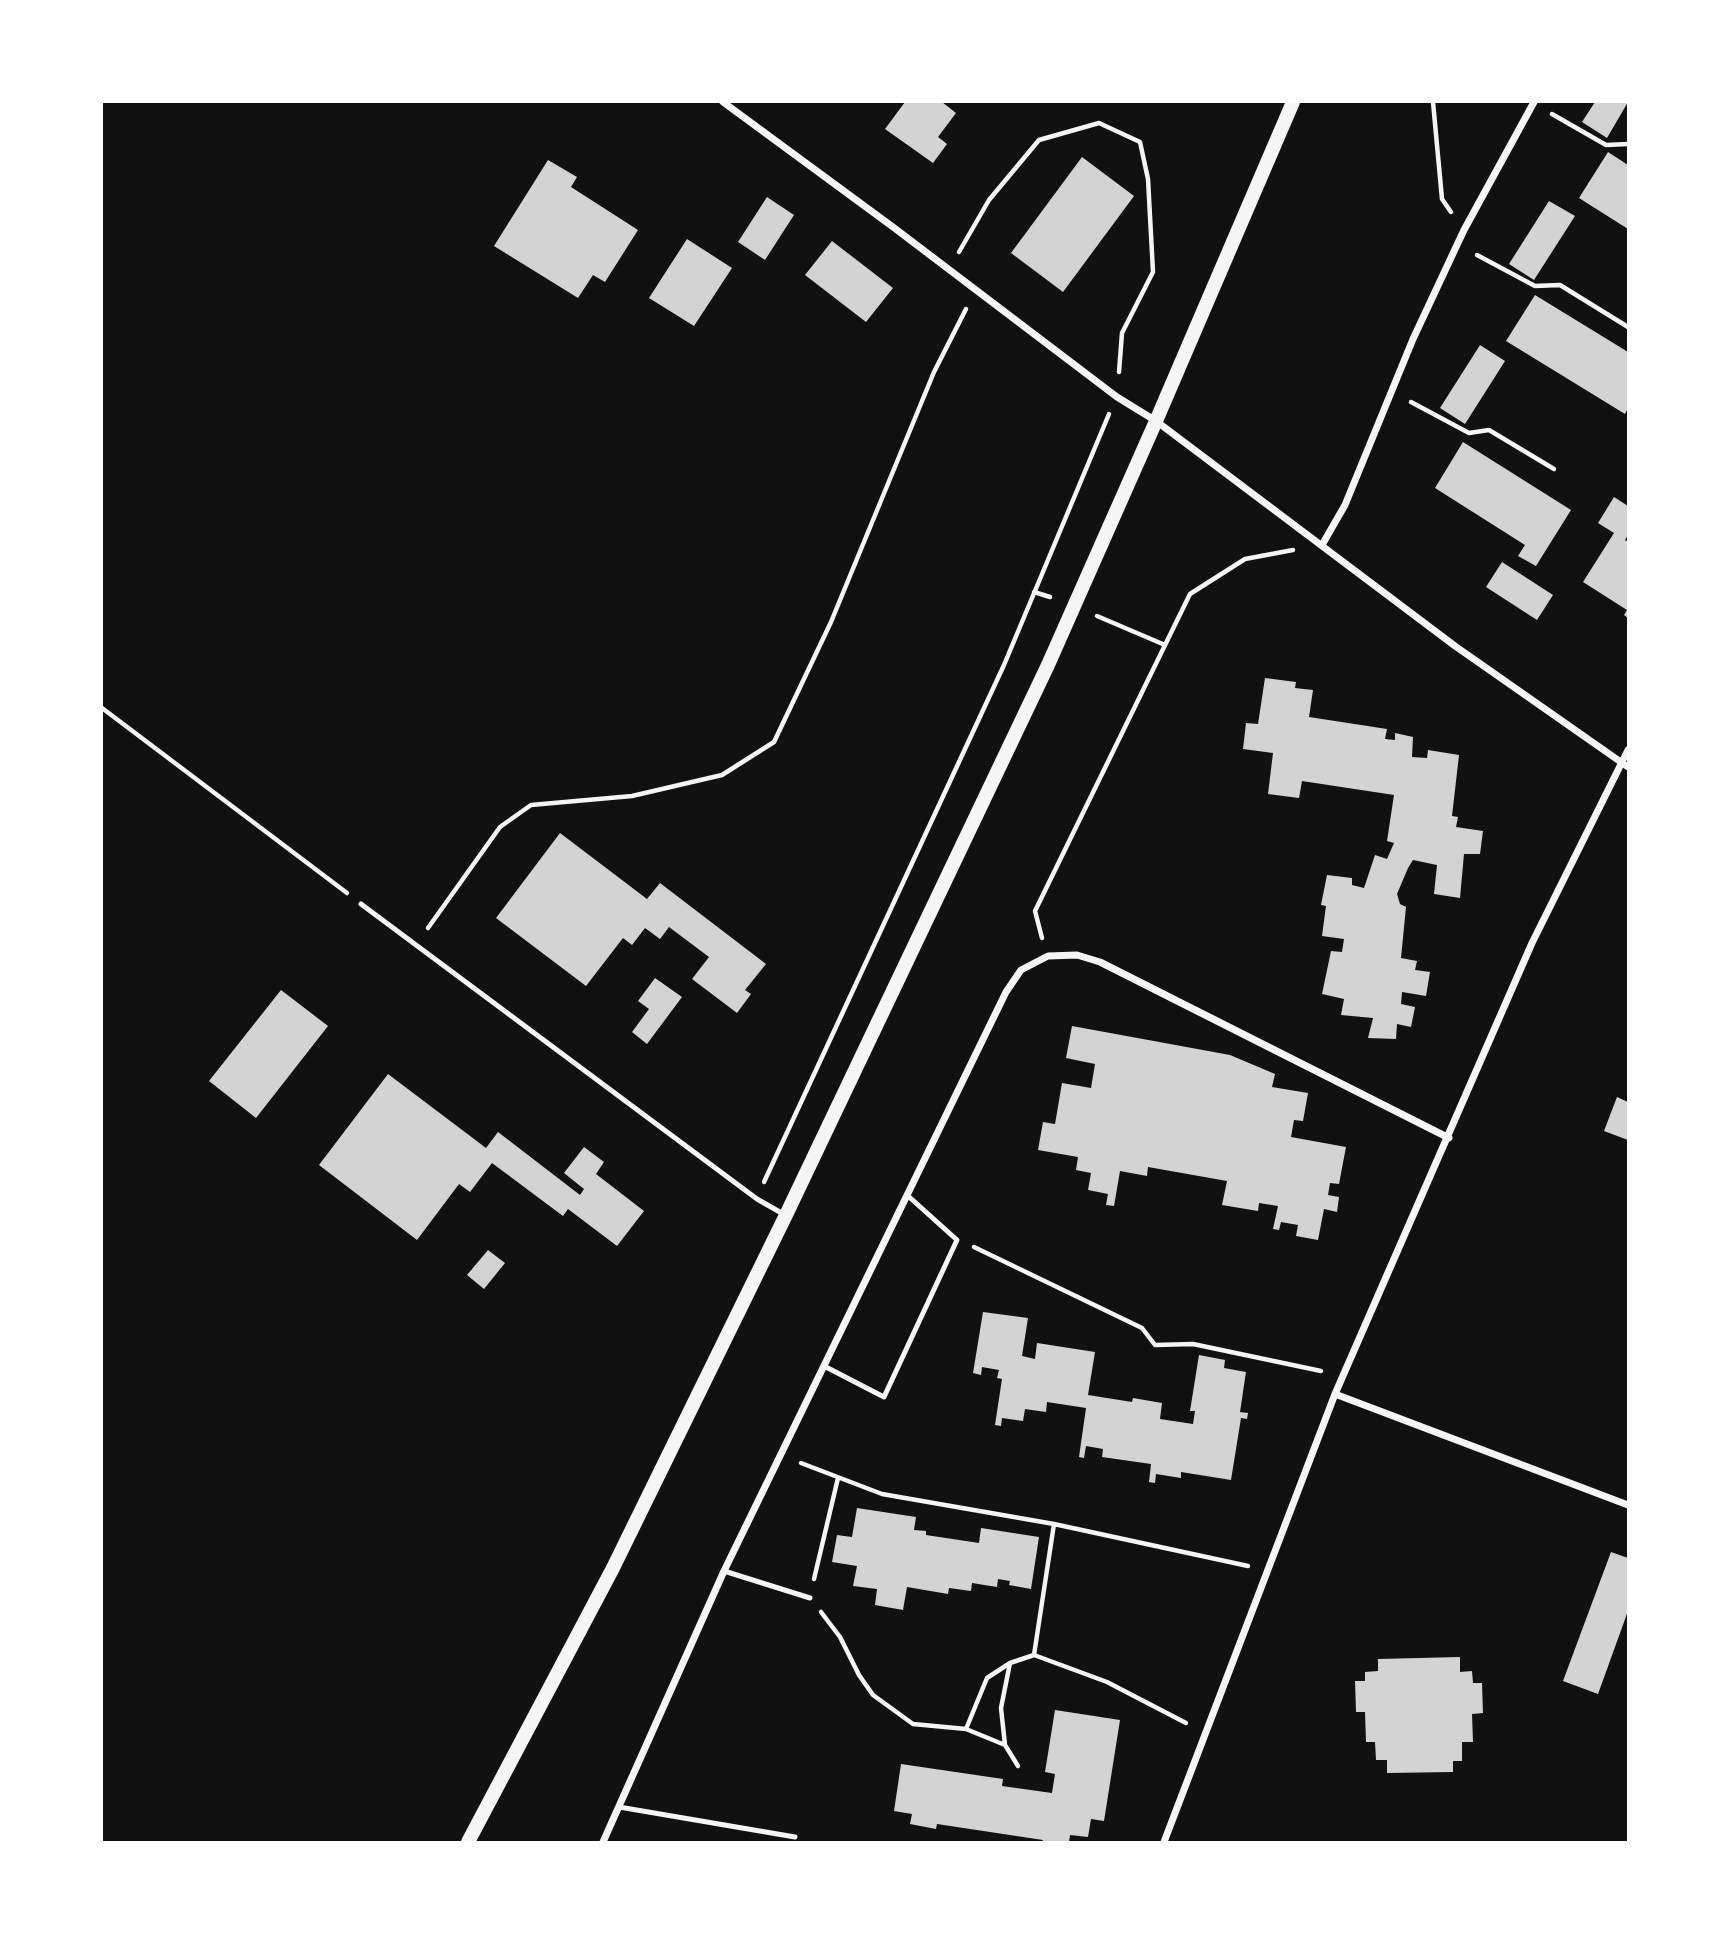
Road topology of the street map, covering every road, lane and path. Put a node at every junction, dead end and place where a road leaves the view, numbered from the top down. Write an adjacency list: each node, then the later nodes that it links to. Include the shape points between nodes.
1 (723, 102): 8 (street)
2 (1293, 102): 13 (main road)
3 (1433, 102): 6 (path, via 1443,199)
4 (1533, 102): 5 (path, via 1606,145); 6 (street)
5 (1629, 144)
6 (1464, 230): 7 (street)
7 (1458, 244): 10 (path, via 1535,286 1560,285); 11 (street)
8 (949, 270): 9 (street); 12 (path, via 989,200 1039,140 1099,123 1140,142 1148,179 1153,272 1122,332)
9 (976, 290): 12 (street); 23 (path, via 934,372 831,622 774,742 722,775 632,796 531,805 500,827)
10 (1629, 327)
11 (1391, 392): 14 (path, via 1469,433 1489,430); 15 (street, via 1345,505)
12 (1117, 397): 13 (street); 16 (path)
13 (1156, 421): 15 (street); 17 (main road)
14 (1554, 469)
15 (1322, 545): 18 (path, via 1245,559 1190,594); 21 (street, via 1455,646)
16 (1034, 592): 17 (path); 27 (path)
17 (1074, 606): 18 (path); 28 (main road)
18 (1165, 645): 24 (path, via 1035,911)
19 (102, 708): 22 (path)
20 (1629, 750): 21 (street)
21 (1625, 764): 25 (street, via 1532,943)
22 (362, 904): 23 (lane)
23 (415, 945): 27 (lane)
24 (1048, 956): 25 (street, via 1077,955 1100,962); 26 (street, via 1021,970 1006,992)
25 (1449, 1138): 31 (street)
26 (907, 1195): 29 (lane); 30 (street)
27 (757, 1199): 28 (lane)
28 (786, 1215): 48 (main road, via 613,1567)
29 (957, 1240): 30 (lane, via 884,1397); 31 (path, via 1142,1328 1155,1345 1193,1344)
30 (824, 1366): 33 (street)
31 (1343, 1376): 32 (street)
32 (1335, 1394): 35 (street); 37 (street)
33 (780, 1456): 34 (path); 38 (street)
34 (838, 1478): 36 (path, via 882,1494); 39 (path)
35 (1629, 1505)
36 (1055, 1524): 37 (path); 40 (path)
37 (1267, 1570): 43 (street)
38 (724, 1571): 39 (lane); 46 (street)
39 (810, 1598): 42 (path, via 840,1637 873,1695 913,1724)
40 (1034, 1655): 41 (path); 43 (path, via 1107,1682)
41 (1010, 1663): 42 (path, via 987,1678); 44 (path, via 1001,1708)
42 (966, 1728): 44 (path)
43 (1205, 1733): 50 (street)
44 (1005, 1745): 45 (path)
45 (1018, 1766)
46 (619, 1807): 47 (lane); 49 (street)
47 (795, 1837)
48 (468, 1843)
49 (603, 1843)
50 (1164, 1843)

